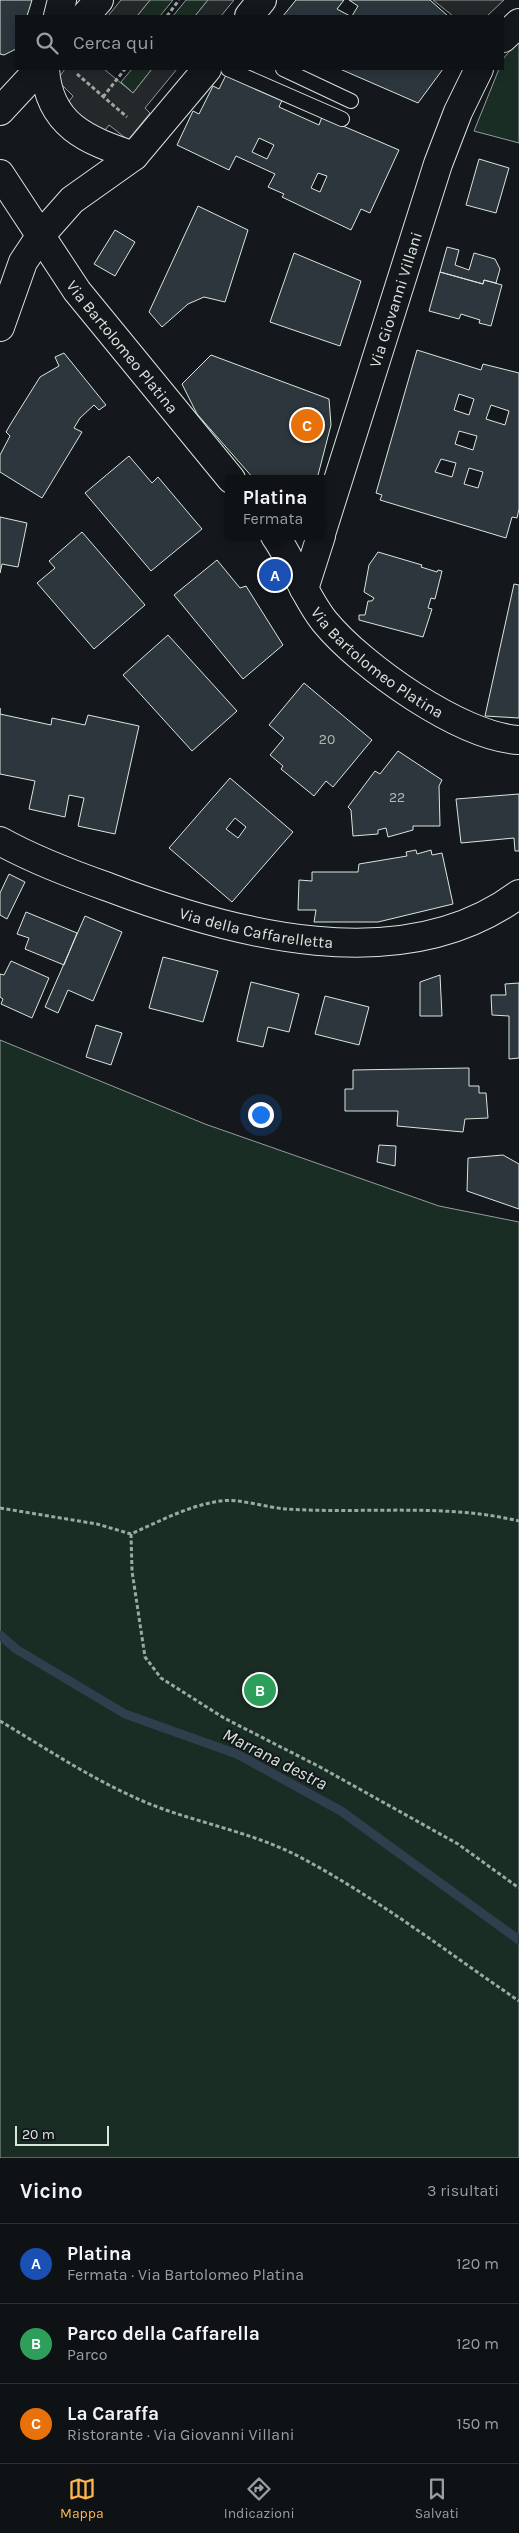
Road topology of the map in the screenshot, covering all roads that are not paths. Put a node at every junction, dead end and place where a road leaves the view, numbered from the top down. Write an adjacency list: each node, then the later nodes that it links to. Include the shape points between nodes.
1 (62, 0): 4 (street)
2 (99, 0): 5 (street)
3 (262, 0): 6 (street)
4 (58, 15)
5 (86, 15)
6 (250, 15)
7 (519, 23): 8 (street)
8 (504, 37)
9 (38, 70): 16 (street)
10 (45, 70): 18 (street, via 51,101 72,128 88,138)
11 (206, 70): 18 (street)
12 (230, 70): 17 (lane)
13 (285, 70): 15 (lane)
14 (479, 70): 24 (street, Via Giovanni Villani, via 438,164)
15 (351, 101)
16 (0, 111)
17 (342, 120)
18 (134, 156): 20 (street, via 72,200)
19 (0, 174): 20 (street, Via Bartolomeo Platina)
20 (41, 235): 21 (street); 23 (street, Via Bartolomeo Platina, via 100,321)
21 (12, 263): 22 (street)
22 (0, 326)
23 (228, 475)
24 (325, 522)
25 (277, 540): 27 (street, Via Bartolomeo Platina)
26 (319, 540): 27 (street, Via Giovanni Villani)
27 (304, 588): 28 (street, Via Bartolomeo Platina, via 320,616 336,634 416,697 469,728)
28 (519, 740)
29 (0, 840): 30 (street, Via della Caffarelletta, via 42,862 168,909 244,929 316,940 371,943 410,939 482,918)
30 (519, 894)

